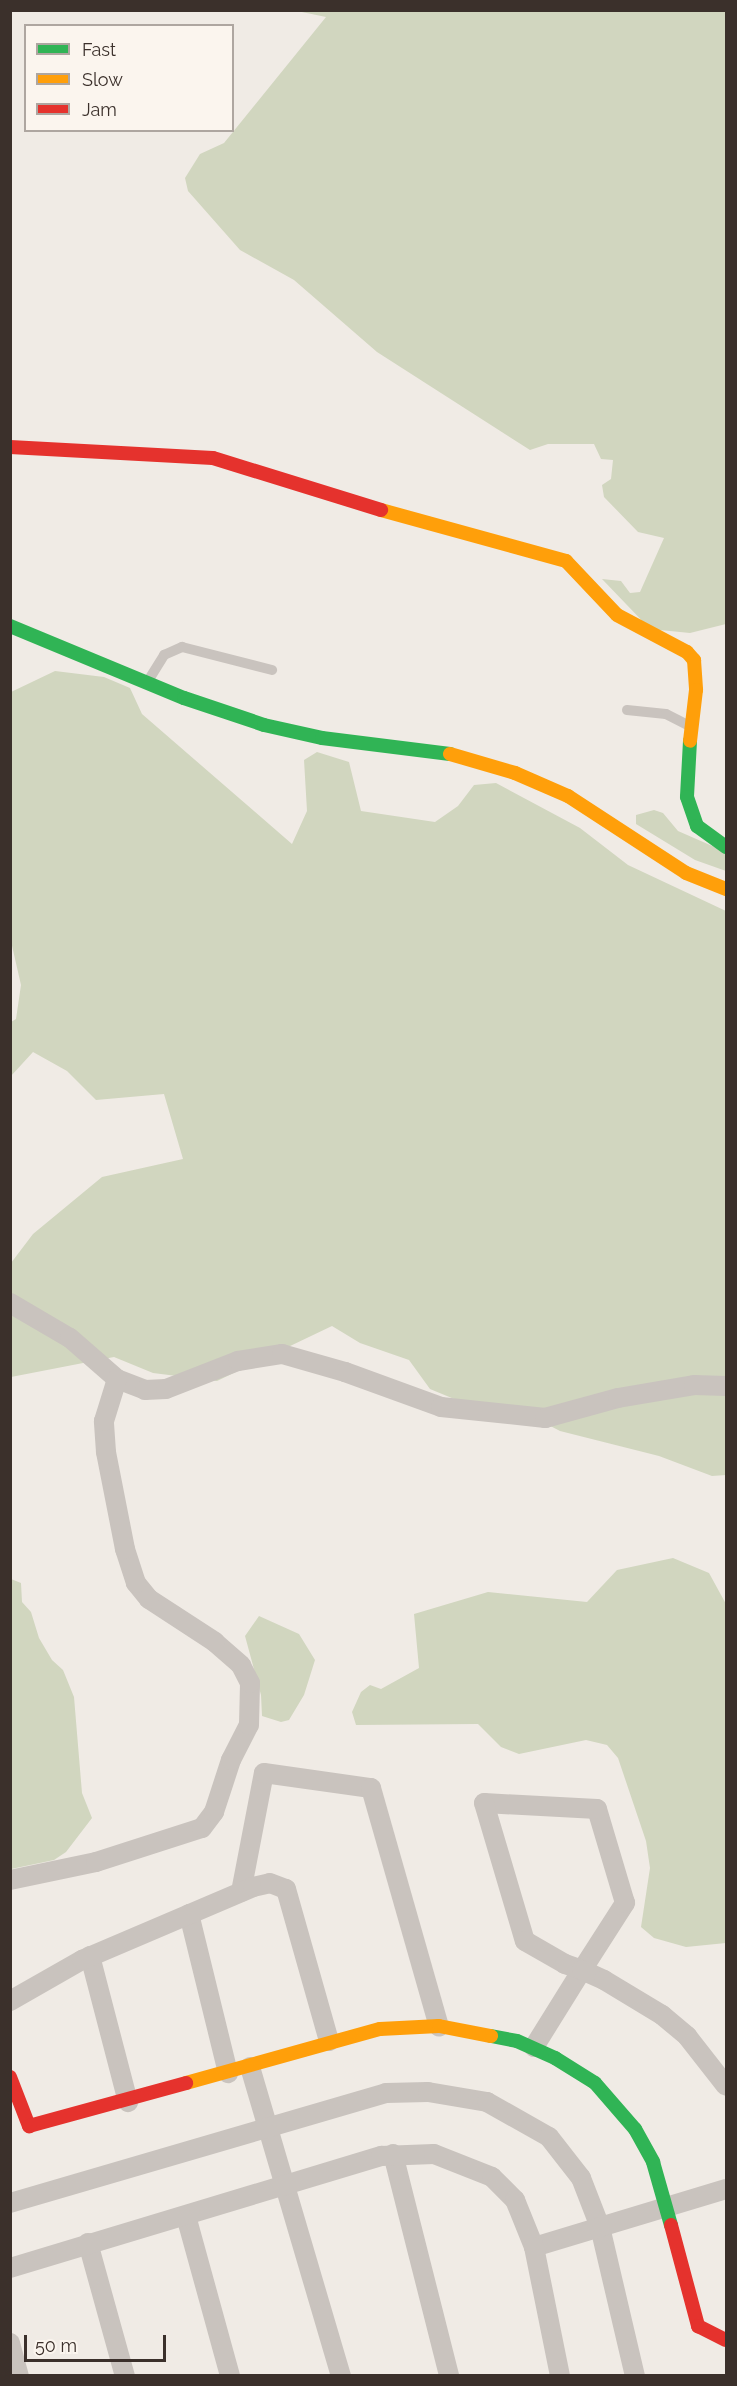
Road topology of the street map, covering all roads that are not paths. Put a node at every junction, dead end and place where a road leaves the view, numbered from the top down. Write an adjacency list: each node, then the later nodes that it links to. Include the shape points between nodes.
1 (10, 447): 6 (street, via 213,458 429,525 560,558 576,569 617,615 691,655 696,682)
2 (10, 626): 4 (street)
3 (272, 670): 4 (lane, via 182,647 164,655)
4 (148, 683): 8 (street, via 264,725 322,738 450,754 515,773 568,796 686,873)
5 (627, 710): 6 (lane, via 666,714)
6 (692, 727): 7 (street, via 686,785 690,809 704,834)
7 (726, 847)
8 (726, 889)
9 (10, 1303): 10 (street, via 70,1338)
10 (117, 1379): 11 (street, via 145,1390 166,1389 237,1361 282,1354 441,1407 545,1418 694,1385); 12 (street, via 104,1421 106,1452 125,1549 136,1583 148,1599 215,1642 241,1665 250,1683 249,1725 231,1760 214,1812 202,1828 96,1862)
11 (726, 1386)
12 (10, 1880)
13 (241, 1892): 14 (street); 18 (street, via 264,1773 371,1788 414,1950); 19 (street, via 270,1883 286,1889)
14 (189, 1914): 15 (street); 22 (street)
15 (90, 1956): 17 (street); 25 (street)
16 (582, 1970): 16 (street, via 525,1941 484,1803 597,1809 625,1903); 20 (street); 24 (street, via 662,2015 687,2036)
17 (10, 2001)
18 (439, 2026): 19 (street, via 380,2029); 20 (street, via 497,2035)
19 (329, 2041): 21 (street)
20 (534, 2047): 31 (street, via 608,2095 646,2146)
21 (250, 2067): 22 (street); 26 (street)
22 (228, 2073): 25 (street)
23 (10, 2077): 25 (street, via 30,2126)
24 (726, 2086)
25 (128, 2102)
26 (269, 2127): 28 (street); 30 (street); 33 (street, via 386,2093 428,2092 487,2102 534,2126 559,2146 581,2178)
27 (393, 2154): 28 (street); 35 (street, via 434,2154 492,2177 515,2200); 43 (street)
28 (288, 2185): 32 (street); 42 (street)
29 (726, 2189): 31 (street)
30 (10, 2203)
31 (667, 2207): 33 (street); 37 (street, via 698,2326)
32 (186, 2216): 34 (street); 41 (street)
33 (600, 2227): 35 (street); 45 (street)
34 (88, 2243): 36 (street); 40 (street)
35 (534, 2247): 44 (street)
36 (10, 2268)
37 (726, 2340)
38 (10, 2343): 39 (street)
39 (20, 2376)
40 (125, 2376)
41 (230, 2376)
42 (341, 2376)
43 (449, 2376)
44 (560, 2376)
45 (635, 2376)

